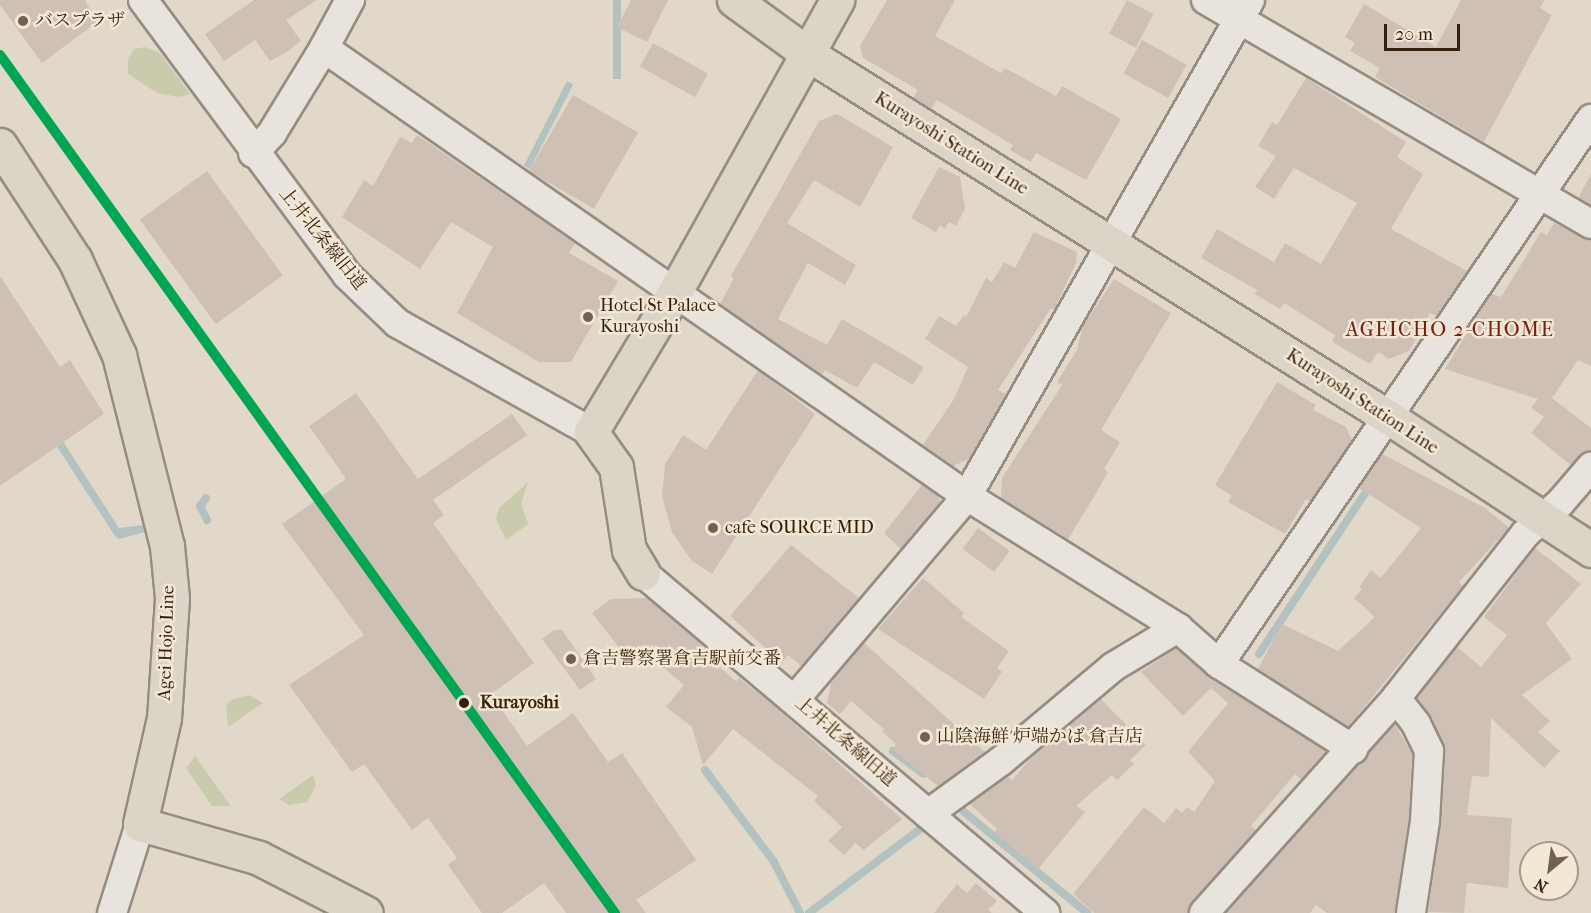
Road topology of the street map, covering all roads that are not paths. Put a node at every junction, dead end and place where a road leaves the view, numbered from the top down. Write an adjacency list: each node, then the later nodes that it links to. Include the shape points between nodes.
1 (144, 0): 11 (street, 上井北条線旧道)
2 (350, 0): 7 (street)
3 (734, 0): 8 (main road, Kurayoshi Station Line)
4 (837, 0): 8 (main road)
5 (1206, 0): 6 (street)
6 (1244, 10): 12 (street); 14 (street)
7 (324, 48): 11 (street, via 272,133); 15 (street)
8 (808, 54): 14 (main road, Kurayoshi Station Line); 15 (main road)
9 (1591, 119): 12 (street)
10 (0, 145): 29 (main road, Agei Hojo Line, via 75,260 119,355 167,546 172,597 164,718)
11 (254, 153): 17 (street, 上井北条線旧道, via 347,275 397,323)
12 (1543, 193): 13 (street); 16 (street)
13 (1591, 224)
14 (1110, 243): 16 (main road, Kurayoshi Station Line); 19 (street)
15 (674, 295): 17 (main road); 19 (street)
16 (1388, 417): 20 (main road, Kurayoshi Station Line); 24 (street)
17 (591, 432): 22 (main road, via 616,467 629,550)
18 (1591, 467): 20 (street)
19 (967, 496): 23 (street); 26 (street)
20 (1540, 518): 21 (main road, Kurayoshi Station Line); 25 (street)
21 (1591, 550)
22 (643, 573): 26 (street, 上井北条線旧道)
23 (1178, 628): 24 (street); 28 (street, via 1113,667 1001,761)
24 (1219, 664): 27 (street)
25 (1396, 698): 27 (street); 34 (street, via 1416,724 1429,751 1425,821)
26 (795, 699): 28 (street, 上井北条線旧道)
27 (1353, 749): 33 (street)
28 (928, 814): 32 (street, 上井北条線旧道)
29 (140, 824): 30 (street); 31 (main road, via 259,858)
30 (112, 913)
31 (366, 913)
32 (1045, 913)
33 (1204, 913)
34 (1411, 913)

